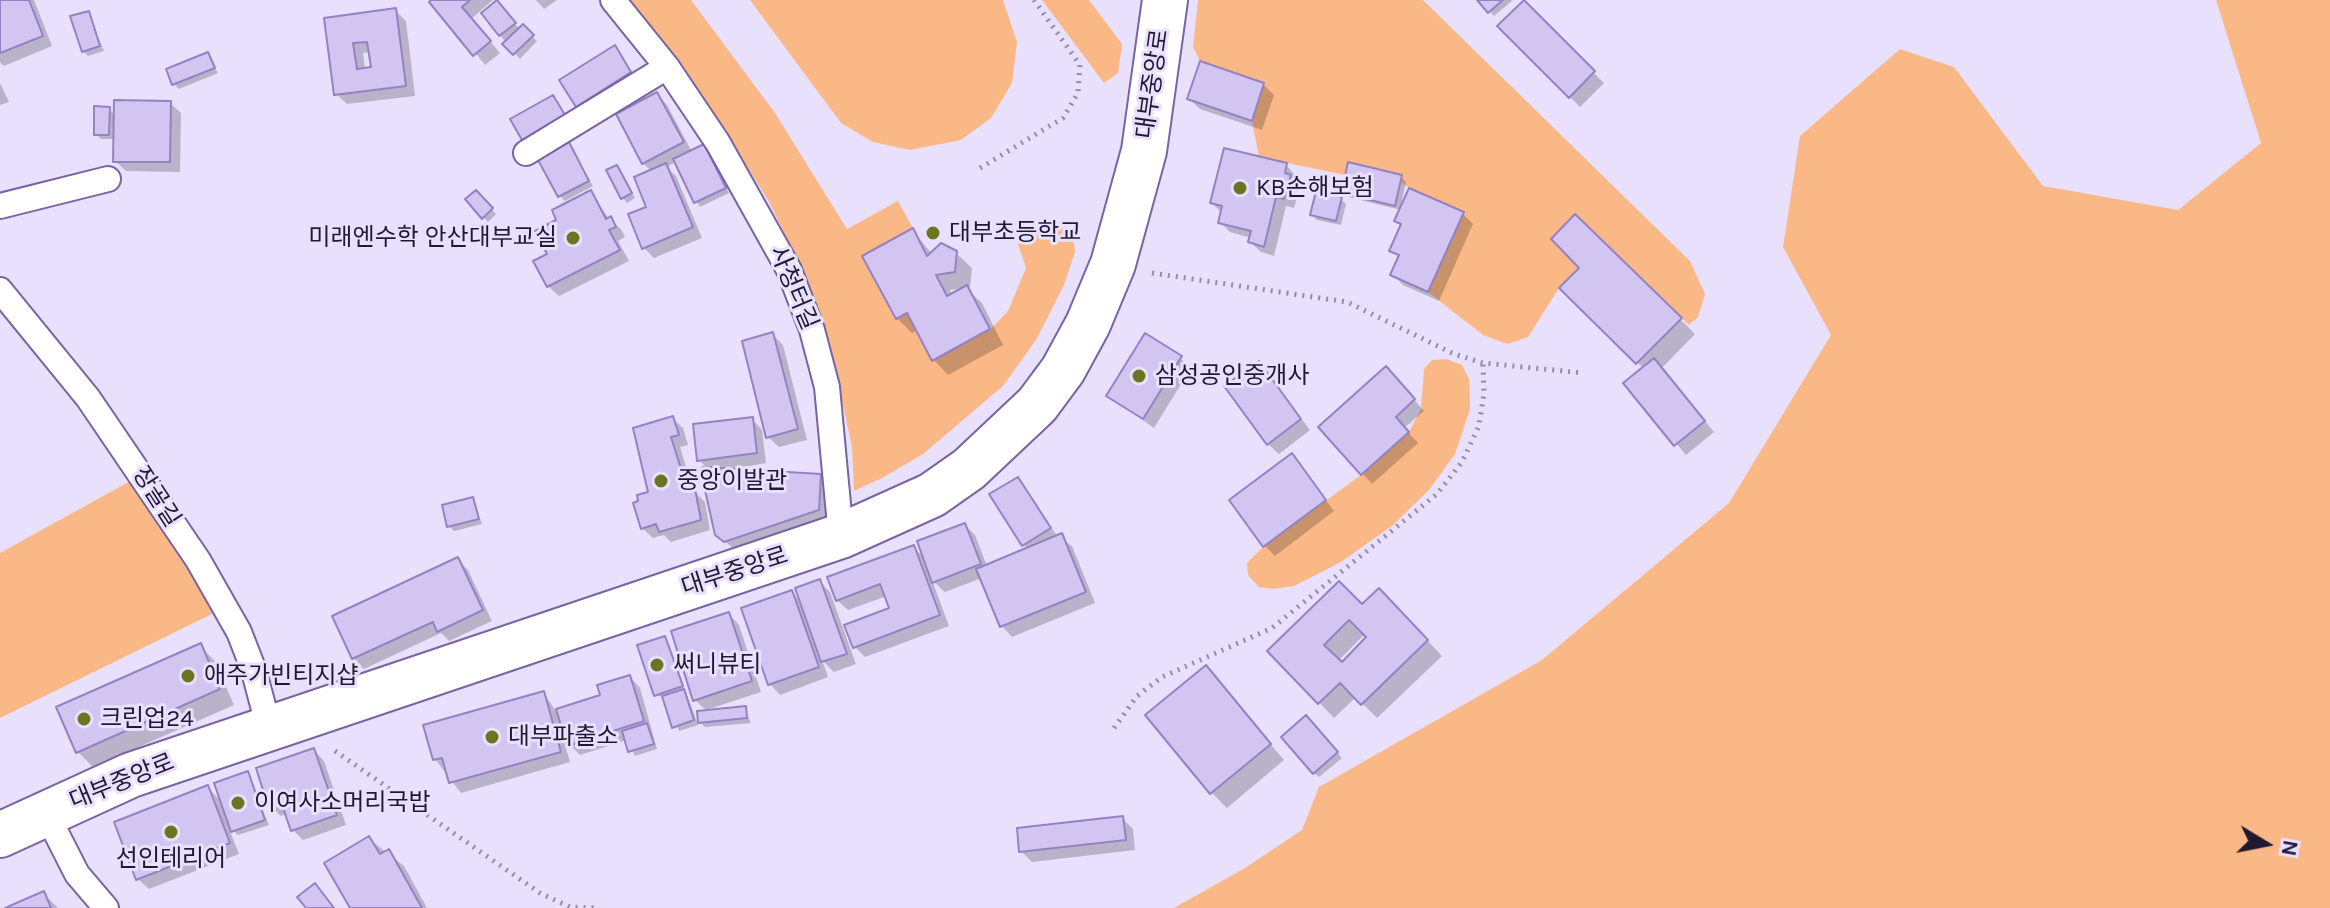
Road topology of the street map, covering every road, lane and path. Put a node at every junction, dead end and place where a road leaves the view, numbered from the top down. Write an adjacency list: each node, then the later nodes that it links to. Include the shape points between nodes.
1 (613, 0): 4 (lane, 사청터길)
2 (1034, 0): 6 (path, via 1080,65 1078,93 1063,118)
3 (1165, 0): 9 (street, 대부중앙로, via 1144,151)
4 (667, 67): 5 (lane); 13 (lane, 사청터길, via 760,213 812,330 827,387)
5 (526, 153)
6 (980, 168)
7 (108, 179): 8 (lane)
8 (0, 206)
9 (1113, 264): 11 (path, via 1347,302); 13 (street, 대부중앙로, via 1063,370 1010,434 932,495)
10 (0, 290): 14 (lane, 장골길, via 88,398 198,560 239,632)
11 (1483, 363): 12 (path); 15 (path, via 1479,426 1462,462 1437,494 1272,628 1162,677 1137,696)
12 (1584, 373)
13 (841, 536): 14 (street, 대부중앙로)
14 (280, 724): 16 (street, 대부중앙로, via 131,775); 19 (path, via 540,893 570,907)
15 (1114, 728)
16 (46, 813): 17 (street, 대부중앙로); 18 (lane, via 77,874)
17 (0, 835)
18 (106, 908)
19 (599, 908)

